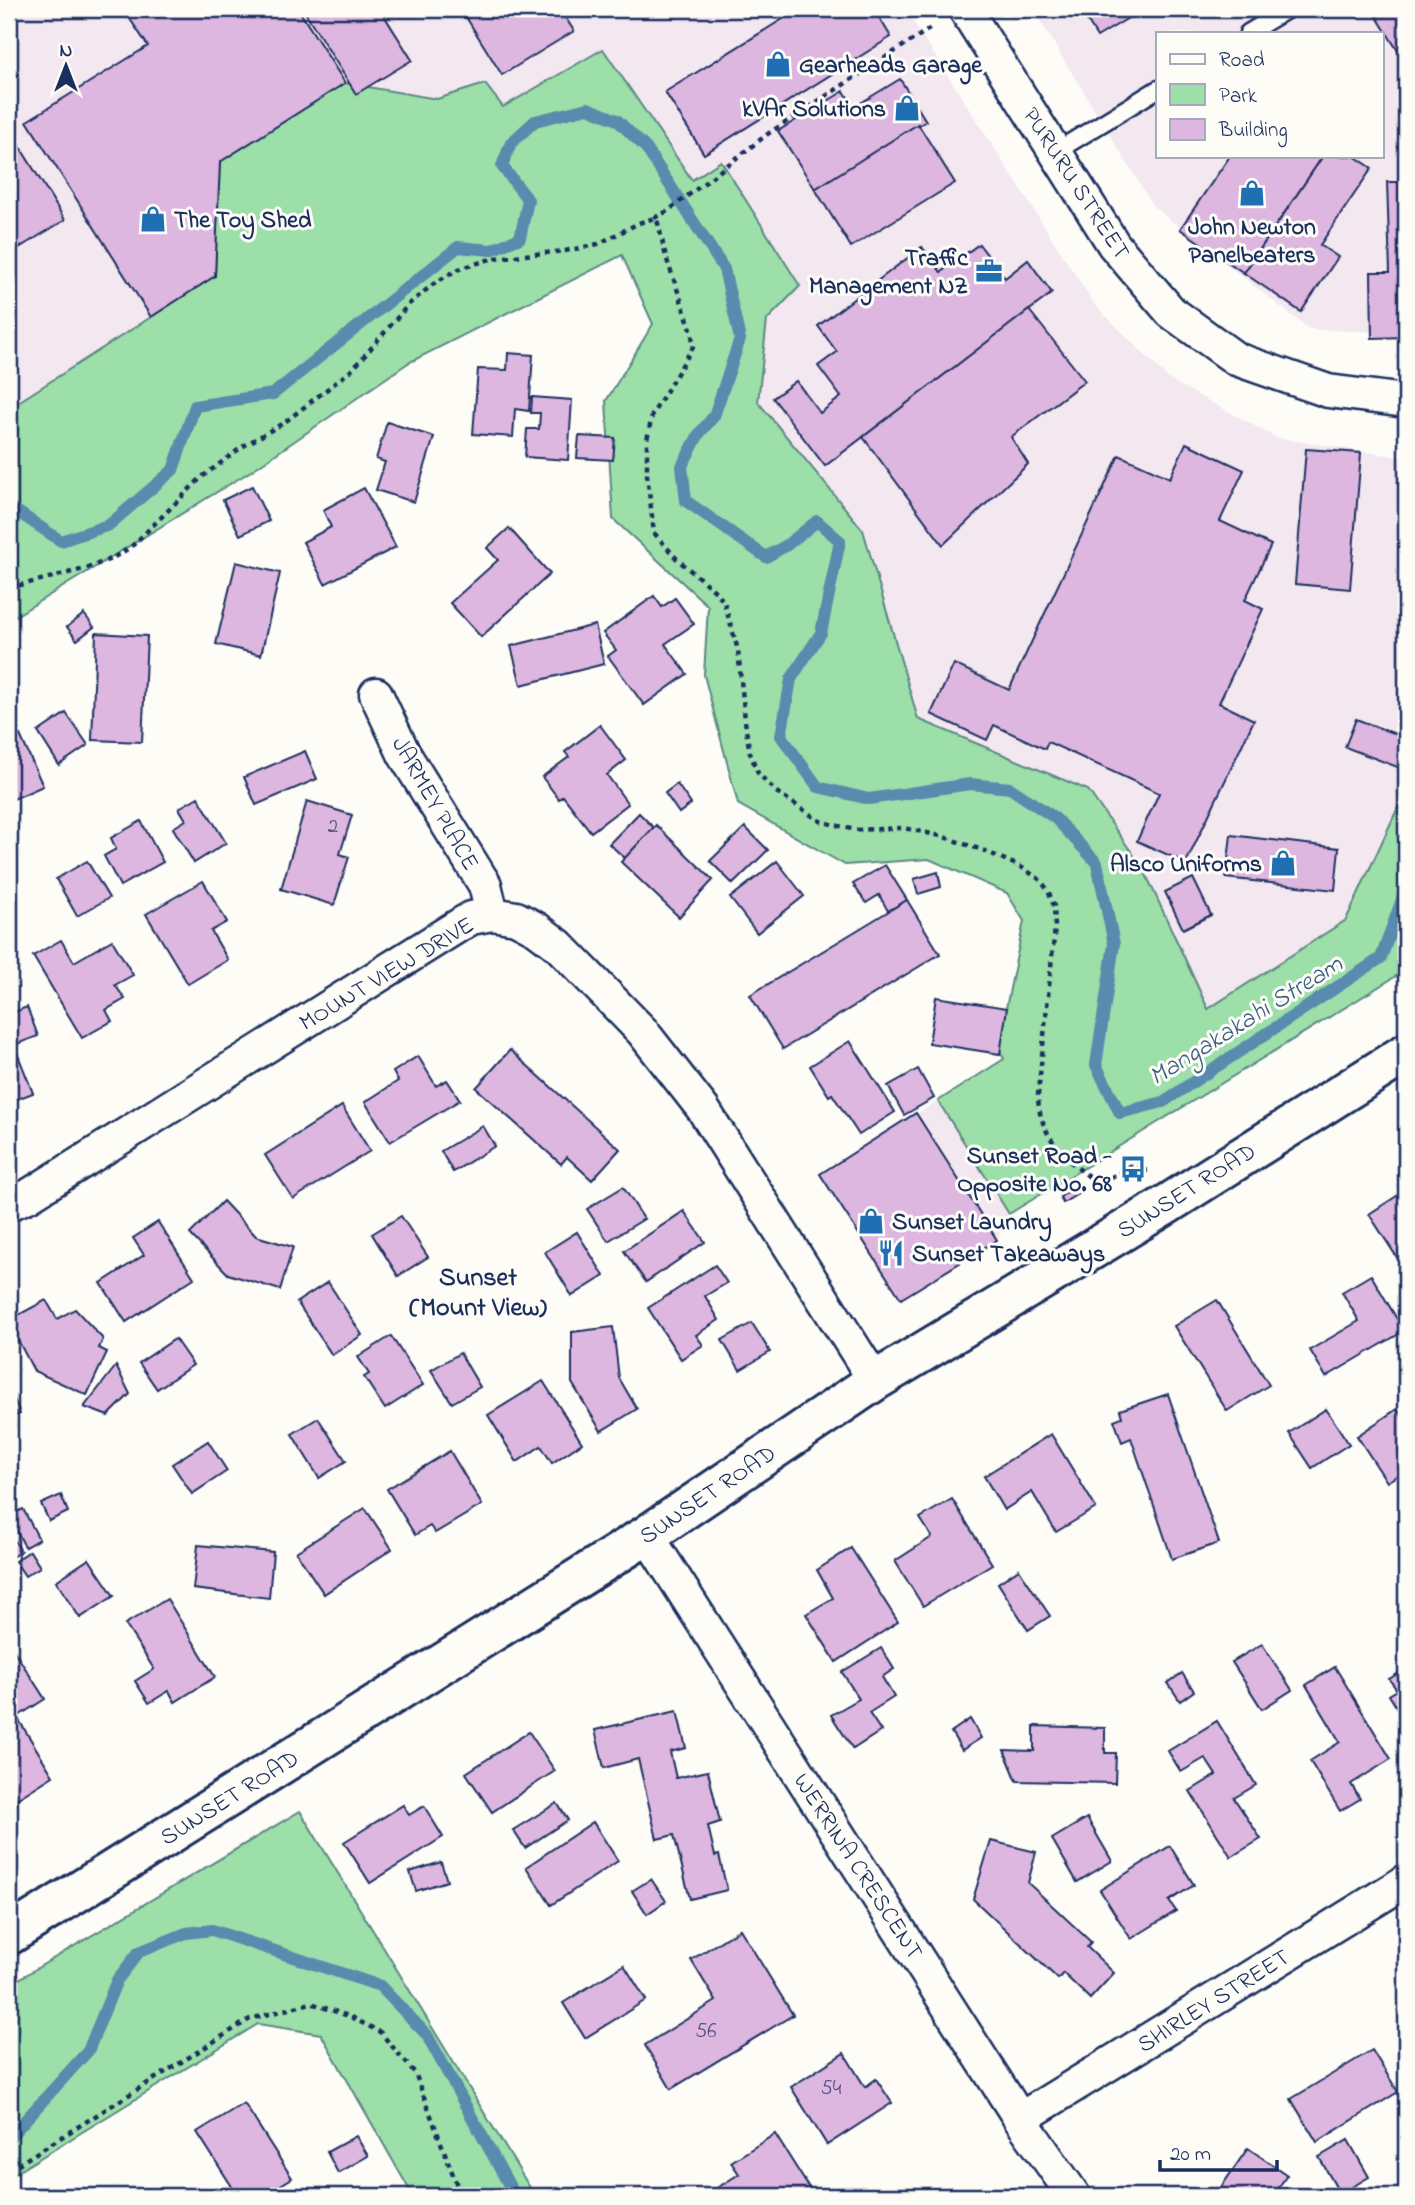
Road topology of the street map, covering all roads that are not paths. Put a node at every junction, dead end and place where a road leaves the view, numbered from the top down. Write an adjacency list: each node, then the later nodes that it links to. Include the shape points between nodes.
1 (1288, 9): 3 (lane)
2 (952, 16): 5 (street, PURURU STREET)
3 (1250, 32)
4 (1156, 90): 5 (lane)
5 (1055, 152): 6 (street, PURURU STREET, via 1114,245 1171,312 1236,359 1328,391)
6 (1406, 401)
7 (376, 694): 8 (street, JARMEY PLACE, via 404,754 485,885)
8 (492, 914): 10 (street, MOUNT VIEW DRIVE, via 471,918); 11 (street, MOUNT VIEW DRIVE, via 516,918 558,945 642,1031 703,1109)
9 (1406, 1053): 11 (main road, SUNSET ROAD)
10 (9, 1204)
11 (875, 1381): 12 (main road, SUNSET ROAD)
12 (647, 1535): 14 (main road, SUNSET ROAD); 15 (street, WERRINA CRESCENT)
13 (1406, 1881): 15 (street, SHIRLEY STREET)
14 (9, 1935)
15 (1020, 2119): 16 (street, WERRINA CRESCENT)
16 (1074, 2196)

